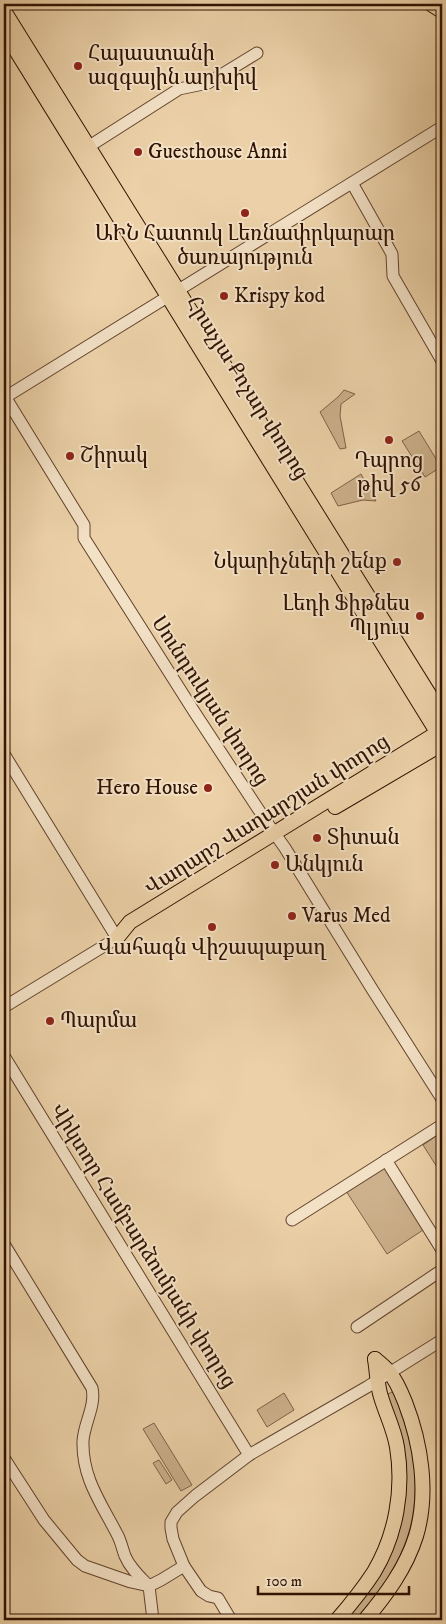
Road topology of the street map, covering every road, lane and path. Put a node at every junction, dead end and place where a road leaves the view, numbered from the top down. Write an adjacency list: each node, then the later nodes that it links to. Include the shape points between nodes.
1 (431, 4): 3 (main road)
2 (4, 11): 7 (main road, Հրաչյա Քոչար փողոց)
3 (442, 11)
4 (4, 31): 9 (main road, Հրաչյա Քոչար փողոց)
5 (257, 53): 7 (street, via 208,83 179,89)
6 (442, 127): 8 (street)
7 (88, 147): 9 (main road, Հրաչյա Քոչար փողոց)
8 (352, 183): 9 (street); 10 (street, via 392,254 393,276)
9 (173, 295): 11 (street); 12 (main road, Հրաչյա Քոչար փողոց); 13 (main road, Հրաչյա Քոչար փողոց)
10 (442, 361)
11 (4, 397): 15 (street, Սունդուկյան փողոց, via 84,525 84,538 190,706)
12 (442, 715)
13 (441, 737): 15 (main road, Վաղարշ Վաղարշյան փողոց)
14 (4, 754): 16 (street)
15 (278, 837): 16 (main road, Վաղարշ Վաղարշյան փողոց, via 130,922); 19 (street, Սունդուկյան փողոց)
16 (117, 938): 17 (street, Վաղարշ Վաղարշյան փողոց)
17 (4, 1007)
18 (4, 1056): 29 (street, Վիկտոր Համբարձումյանի փողոց)
19 (442, 1099)
20 (442, 1125): 21 (street)
21 (386, 1160): 22 (street); 24 (street)
22 (292, 1220)
23 (4, 1244): 32 (street, via 92,1388 94,1397 83,1441 88,1474 126,1557)
24 (442, 1250)
25 (442, 1270): 26 (street)
26 (357, 1327)
27 (442, 1340): 28 (street)
28 (384, 1376): 29 (street); 35 (main road, via 380,1396 397,1446 400,1470 396,1518 386,1550 373,1573); 36 (main road, via 401,1393 414,1429 422,1499 416,1538 407,1558)
29 (249, 1455): 31 (street, via 195,1496 173,1518 171,1528)
30 (4, 1458): 32 (street, via 44,1520 77,1560 85,1566)
31 (184, 1566): 32 (street); 34 (street, via 200,1591 218,1598)
32 (149, 1586): 33 (street)
33 (153, 1620)
34 (231, 1620)
35 (337, 1620)
36 (365, 1620)

